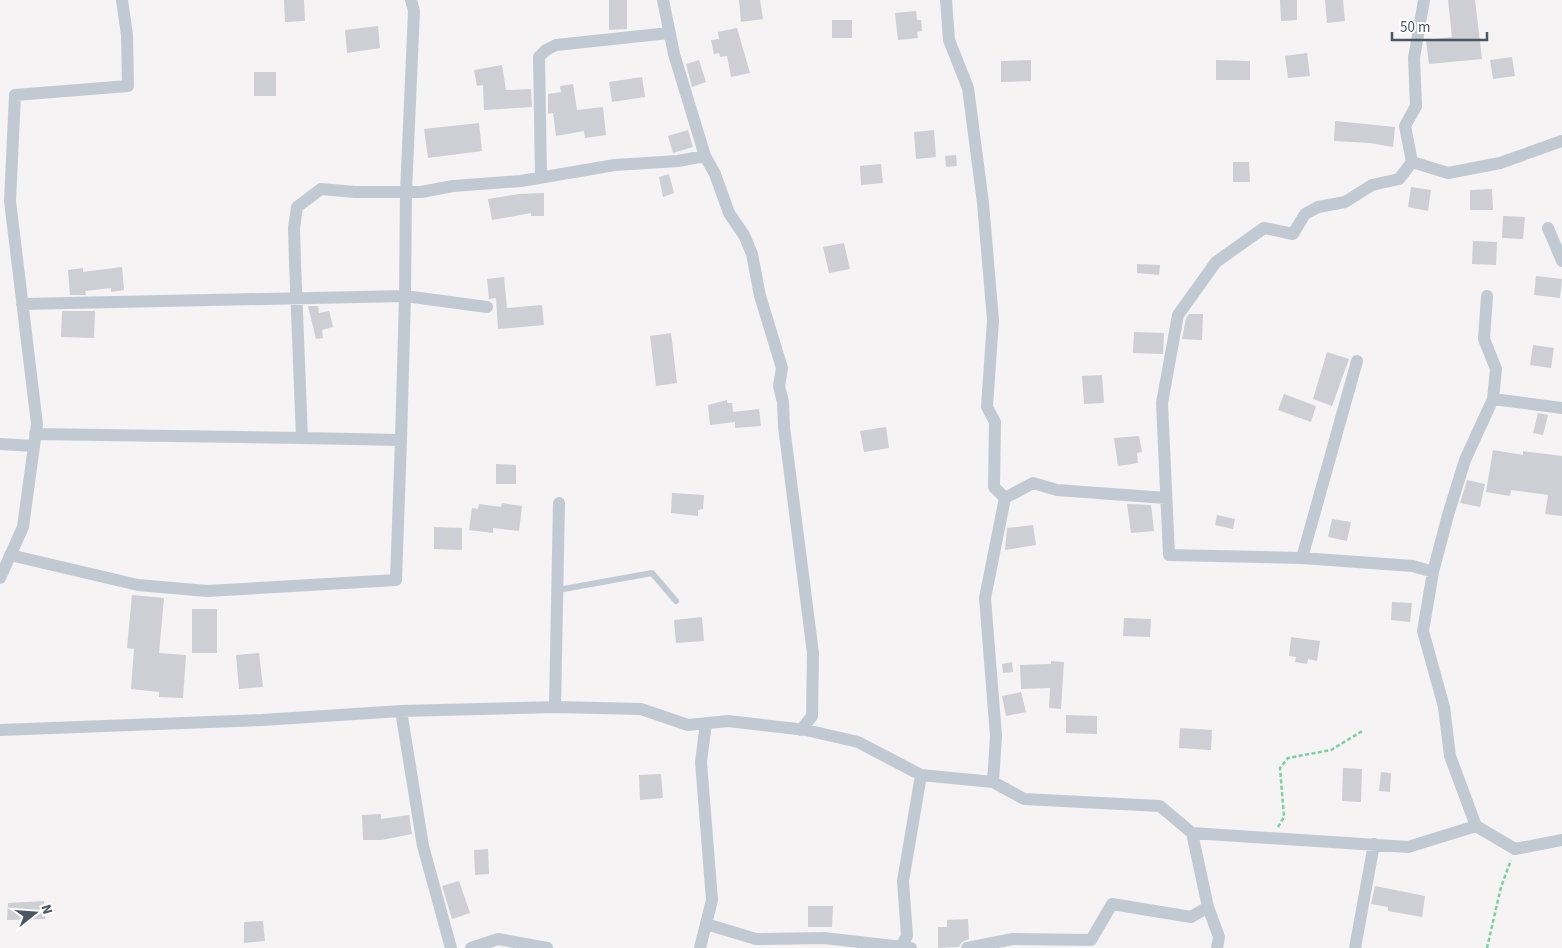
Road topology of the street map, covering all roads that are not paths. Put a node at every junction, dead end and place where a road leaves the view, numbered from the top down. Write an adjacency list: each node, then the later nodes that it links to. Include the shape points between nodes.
1 (122, 0): 12 (street, via 127,35 128,86 16,95)
2 (411, 0): 11 (street, via 414,11)
3 (663, 0): 6 (street)
4 (946, 0): 27 (street, via 949,40 968,88 984,203 993,320 987,407 995,422 994,487)
5 (1424, 0): 9 (street, via 1414,58 1416,106 1405,126)
6 (670, 33): 8 (street, via 684,94); 10 (street, via 556,45 538,57)
7 (1562, 141): 9 (street, via 1500,163 1448,173)
8 (705, 156): 10 (street, via 615,165); 40 (street, via 729,213 752,254 760,296 782,368 779,386 813,653 812,716)
9 (1412, 162): 28 (street, via 1399,179 1372,185 1345,202 1305,214 1293,234 1264,228 1216,262 1190,296 1178,315 1162,403)
10 (541, 177): 11 (street)
11 (406, 192): 15 (street); 17 (street, via 321,189 297,207 294,228)
12 (5, 199): 18 (street)
13 (1548, 228): 14 (street)
14 (1562, 261)
15 (405, 296): 17 (street); 19 (street); 25 (street)
16 (1487, 296): 21 (street, via 1484,338 1496,369)
17 (297, 299): 18 (street); 23 (street)
18 (22, 304): 24 (street, via 37,424)
19 (487, 307)
20 (1357, 361): 31 (street)
21 (1493, 399): 22 (street); 32 (street, via 1465,460)
22 (1562, 408)
23 (302, 438): 24 (street); 25 (street)
24 (34, 440): 26 (street); 30 (street, via 23,527)
25 (401, 440): 30 (street, via 396,580 207,591 138,585)
26 (0, 444)
27 (1005, 498): 28 (street, via 1034,484 1057,490); 42 (street, via 985,598 996,736)
28 (1166, 498): 31 (street, via 1169,555)
29 (559, 503): 34 (street)
30 (10, 555): 33 (street)
31 (1302, 558): 32 (street, via 1413,566)
32 (1433, 572): 43 (street, via 1423,631 1444,707 1450,756)
33 (0, 578)
34 (558, 590): 35 (lane, via 652,573); 36 (street)
35 (676, 601)
36 (555, 707): 37 (street); 38 (street, via 641,709 688,726)
37 (400, 711): 39 (street); 51 (street, via 422,846)
38 (706, 723): 40 (street, via 728,721); 48 (street, via 701,762 712,900)
39 (0, 730)
40 (801, 730): 41 (street, via 858,742)
41 (921, 775): 42 (street); 50 (street, via 903,881 907,936)
42 (993, 782): 44 (street, via 1024,799 1160,806)
43 (1476, 826): 45 (street, via 1515,849); 46 (street, via 1408,847)
44 (1192, 833): 46 (street); 47 (street)
45 (1562, 840)
46 (1374, 844): 57 (street)
47 (1208, 907): 49 (street, via 1191,916 1112,904 1091,940); 56 (street, via 1219,936)
48 (706, 924): 50 (street, via 756,939 824,938); 54 (street)
49 (1014, 943): 55 (street)
50 (904, 947)
51 (451, 948)
52 (471, 948): 53 (street, via 498,939)
53 (547, 948)
54 (700, 948)
55 (968, 948)
56 (1217, 948)
57 (1355, 948)

